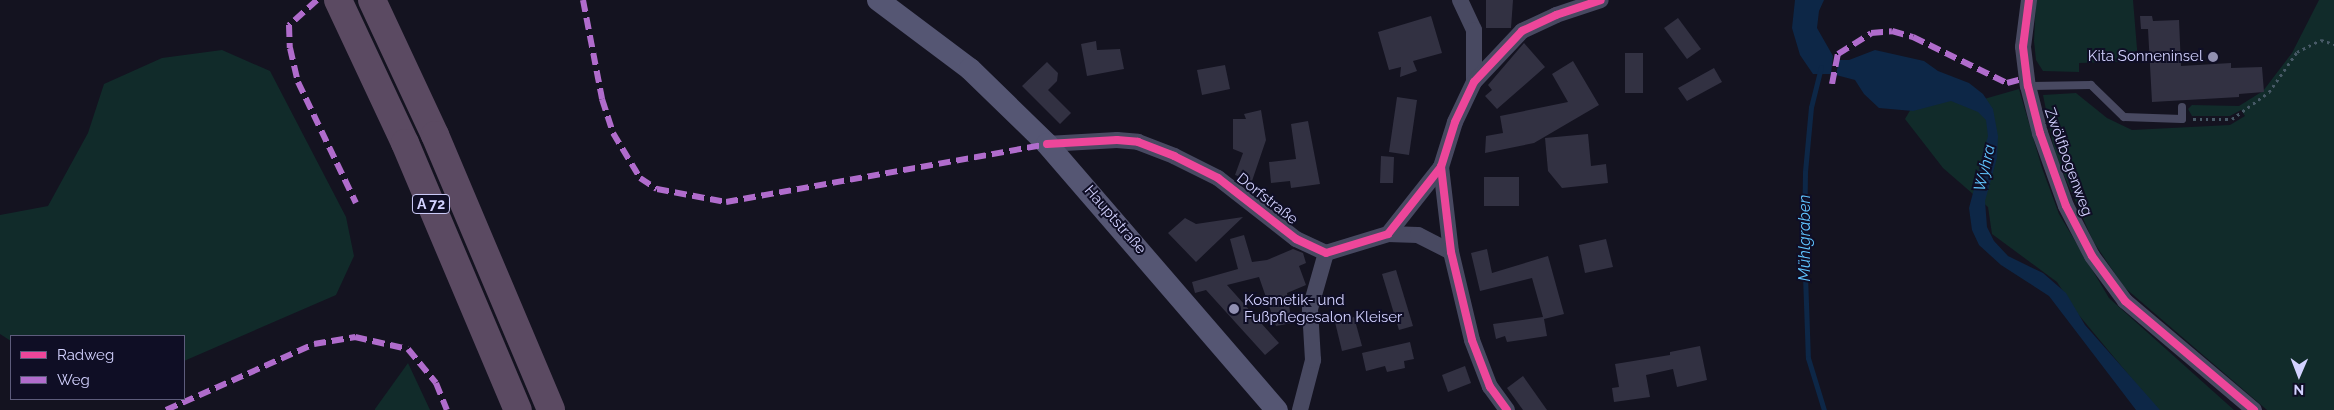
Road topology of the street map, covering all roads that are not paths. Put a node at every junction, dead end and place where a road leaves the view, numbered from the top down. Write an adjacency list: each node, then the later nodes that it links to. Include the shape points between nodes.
1 (338, 0): 15 (highway, A 72, via 405,143)
2 (372, 0): 16 (highway, A 72, via 435,135)
3 (878, 0): 10 (main road, Hauptstraße, via 938,44 996,93)
4 (1460, 0): 7 (street, via 1474,30)
5 (1601, 0): 7 (street, via 1522,31)
6 (2029, 0): 8 (street, Zwölfbogenweg, via 2023,47)
7 (1474, 82): 11 (street, via 1455,122)
8 (2028, 86): 9 (lane, via 2090,85 2124,117 2182,119); 20 (street, Zwölfbogenweg, via 2040,133 2066,206 2092,256 2125,300)
9 (2182, 107)
10 (1048, 144): 14 (street, Dorfstraße, via 1138,142 1174,156 1218,178 1296,239); 17 (main road, Hauptstraße)
11 (1441, 168): 12 (street); 13 (street)
12 (1388, 234): 13 (street, via 1418,235); 14 (street)
13 (1451, 252): 19 (street, via 1472,340 1490,387)
14 (1326, 254): 18 (street, via 1310,309 1313,360)
15 (518, 410)
16 (551, 410)
17 (1277, 410)
18 (1300, 410)
19 (1507, 410)
20 (2254, 410)

